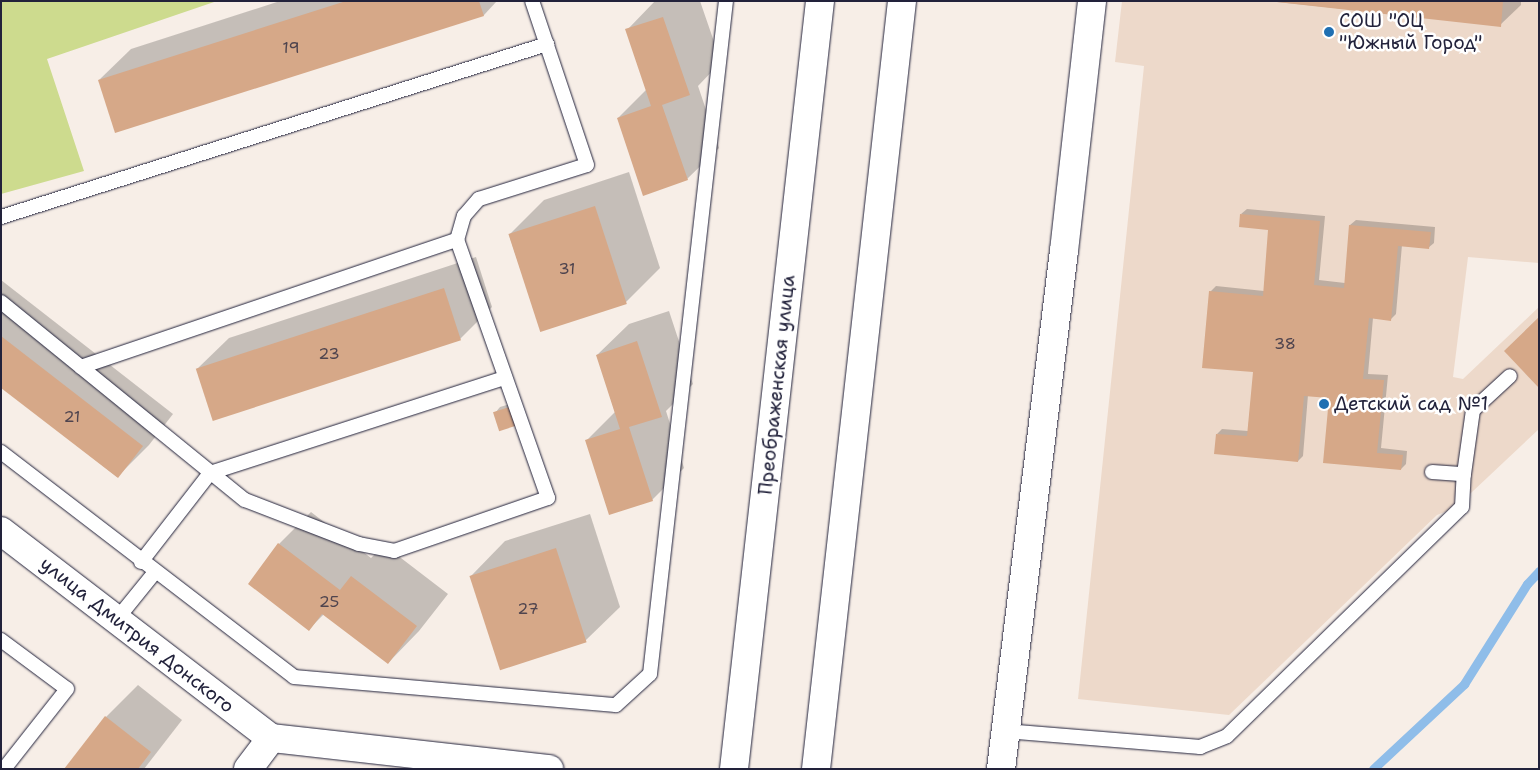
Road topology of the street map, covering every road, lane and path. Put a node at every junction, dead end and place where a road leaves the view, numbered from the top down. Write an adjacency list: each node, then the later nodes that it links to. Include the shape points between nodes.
1 (532, 1): 6 (lane)
2 (726, 1): 19 (lane, via 650,674 616,705 294,677)
3 (820, 1): 27 (street, Преображенская улица)
4 (902, 1): 28 (street)
5 (1092, 1): 22 (street)
6 (546, 44): 7 (lane); 8 (lane, via 587,165 479,199 464,216)
7 (1, 217)
8 (457, 240): 10 (lane); 12 (lane)
9 (1, 302): 10 (lane)
10 (80, 366): 15 (lane)
11 (1510, 376): 16 (lane, via 1473,410)
12 (505, 378): 15 (lane); 15 (lane, via 548,498 394,551 359,544 245,500)
13 (1, 452): 18 (lane)
14 (1432, 472): 16 (lane)
15 (210, 473): 18 (lane)
16 (1464, 474): 22 (lane, via 1462,507 1227,736 1200,748)
17 (1, 531): 20 (street, улица Дмитрия Донского)
18 (142, 562): 19 (lane)
19 (155, 572): 20 (lane)
20 (118, 618): 23 (street, улица Дмитрия Донского)
21 (1, 640): 24 (lane, via 67,689)
22 (1005, 730): 29 (street)
23 (272, 738): 25 (street); 26 (street)
24 (4, 769)
25 (248, 769)
26 (549, 769)
27 (734, 769)
28 (816, 769)
29 (1001, 769)

